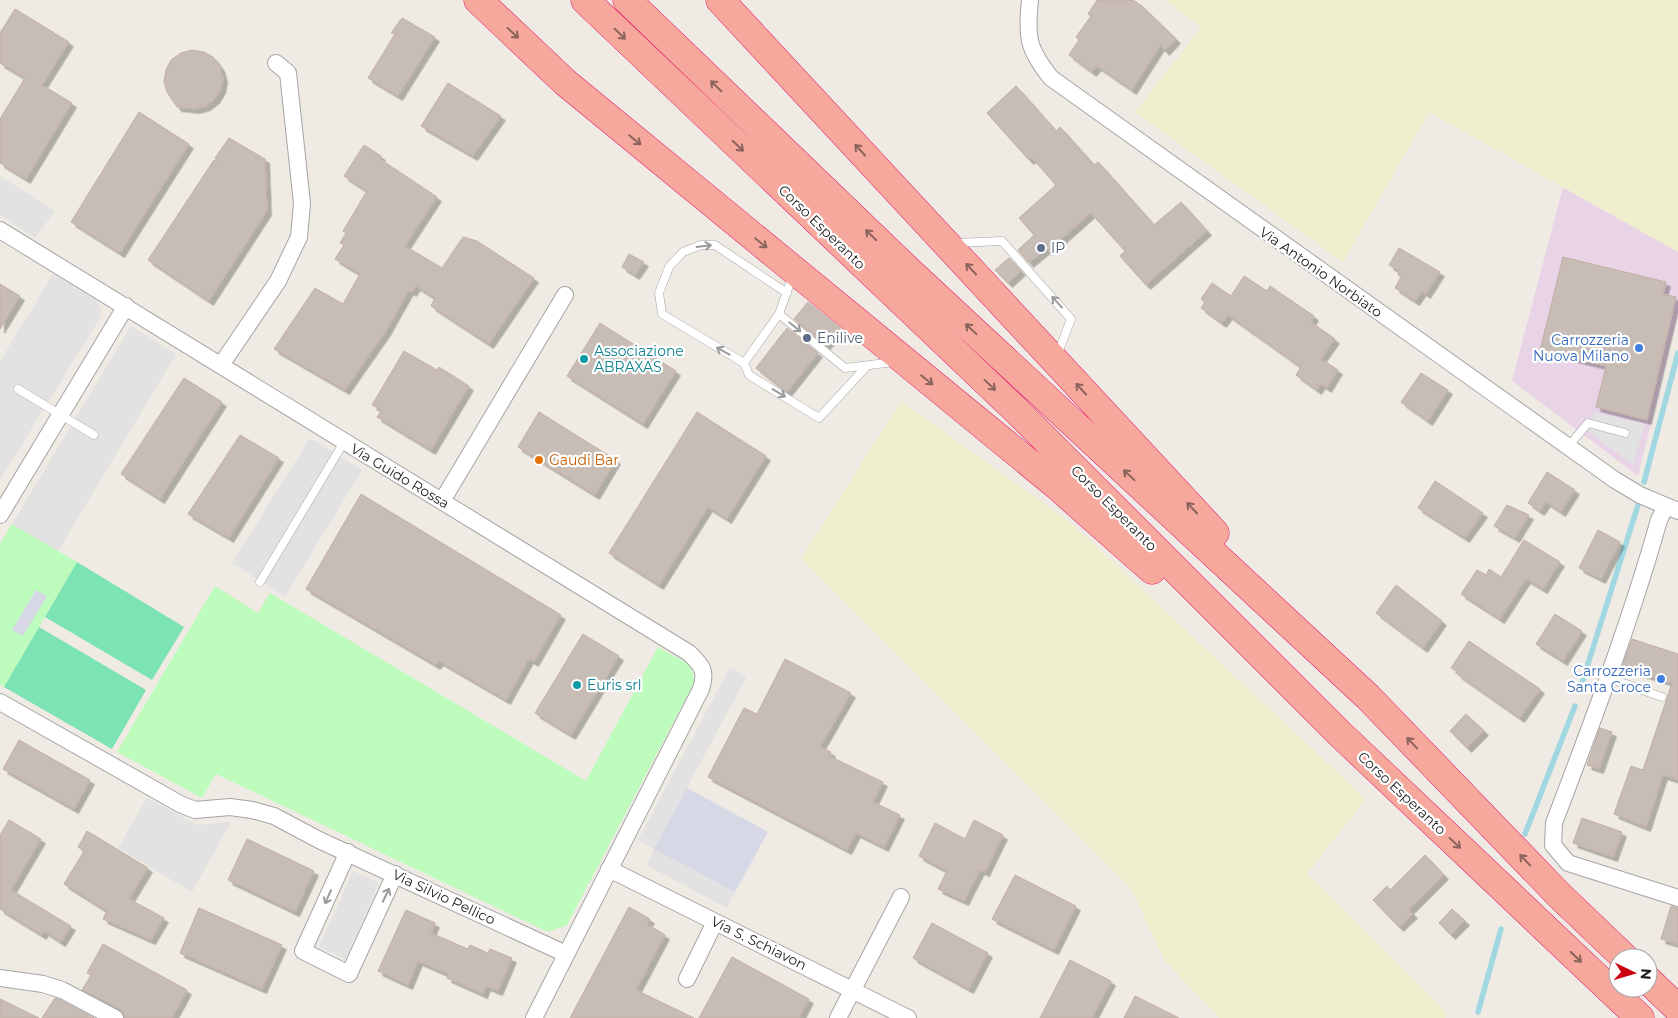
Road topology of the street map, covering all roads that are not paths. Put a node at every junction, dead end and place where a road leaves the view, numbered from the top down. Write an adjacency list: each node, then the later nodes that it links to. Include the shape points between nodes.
1 (478, 0): 9 (highway, one-way to 9, via 566,83)
2 (585, 0): 32 (highway, Corso Esperanto, one-way to 32, via 1018,412)
3 (627, 0): 29 (highway, Corso Esperanto, one-way to 3, via 906,269)
4 (720, 0): 8 (highway, one-way to 4)
5 (1030, 0): 23 (street, Via Antonio Norbiato, via 1028,32 1034,57 1051,78)
6 (276, 63): 16 (street, via 288,73 294,110 302,203 298,237 278,281)
7 (0, 230): 11 (street, Via Guido Rossa)
8 (947, 244): 13 (highway, one-way to 8); 13 (lane, one-way to 8, via 1071,319 1002,241)
9 (791, 282): 12 (lane); 14 (highway); 15 (lane, one-way to 9, via 662,314 659,293 669,267 683,252 701,245 715,245)
10 (564, 295): 24 (street)
11 (126, 306): 16 (street, Via Guido Rossa); 19 (street)
12 (779, 314): 15 (lane); 17 (lane, one-way to 17, via 845,368)
13 (1055, 360): 29 (highway, one-way to 13)
14 (904, 361): 17 (lane); 32 (highway, one-way to 32, via 1056,486)
15 (744, 362): 17 (lane, one-way to 17, via 749,375 819,418)
16 (221, 365): 22 (street, Via Guido Rossa)
17 (867, 366)
18 (18, 389): 19 (lane)
19 (60, 415): 21 (lane); 26 (street)
20 (1625, 433): 23 (lane, via 1588,423)
21 (94, 435)
22 (344, 442): 24 (street, Via Guido Rossa); 27 (lane)
23 (1568, 447): 25 (street, Via Antonio Norbiato, via 1615,480)
24 (442, 501): 34 (street, Via Guido Rossa, via 689,653 700,664 705,677 701,689)
25 (1672, 510): 28 (street, Via Antonio Norbiato, via 1659,520)
26 (0, 515)
27 (260, 582)
28 (1609, 678): 30 (lane); 37 (street, Via Antonio Norbiato, via 1554,823 1553,845 1568,863)
29 (1368, 697): 39 (highway, Corso Esperanto, one-way to 29)
30 (1662, 697)
31 (0, 702): 33 (street, Via Silvio Pellico, via 180,804 195,810 230,807 274,816)
32 (1339, 733): 50 (highway, Corso Esperanto, one-way to 50)
33 (348, 852): 35 (street, Via Silvio Pellico); 35 (street, one-way to 35, via 303,951 349,974)
34 (609, 869): 38 (street, Via S. Schiavon); 40 (street)
35 (395, 874): 40 (street, Via Silvio Pellico)
36 (901, 897): 43 (street)
37 (1678, 898)
38 (715, 922): 42 (street); 43 (street, Via S. Schiavon)
39 (1615, 948)
40 (566, 954): 47 (street)
41 (0, 978): 46 (street, via 62,990)
42 (687, 979)
43 (854, 990): 48 (street); 49 (street, Via S. Schiavon)
44 (1658, 990): 45 (highway)
45 (1678, 1009)
46 (116, 1018)
47 (534, 1018)
48 (838, 1018)
49 (908, 1018)
50 (1640, 1018)

